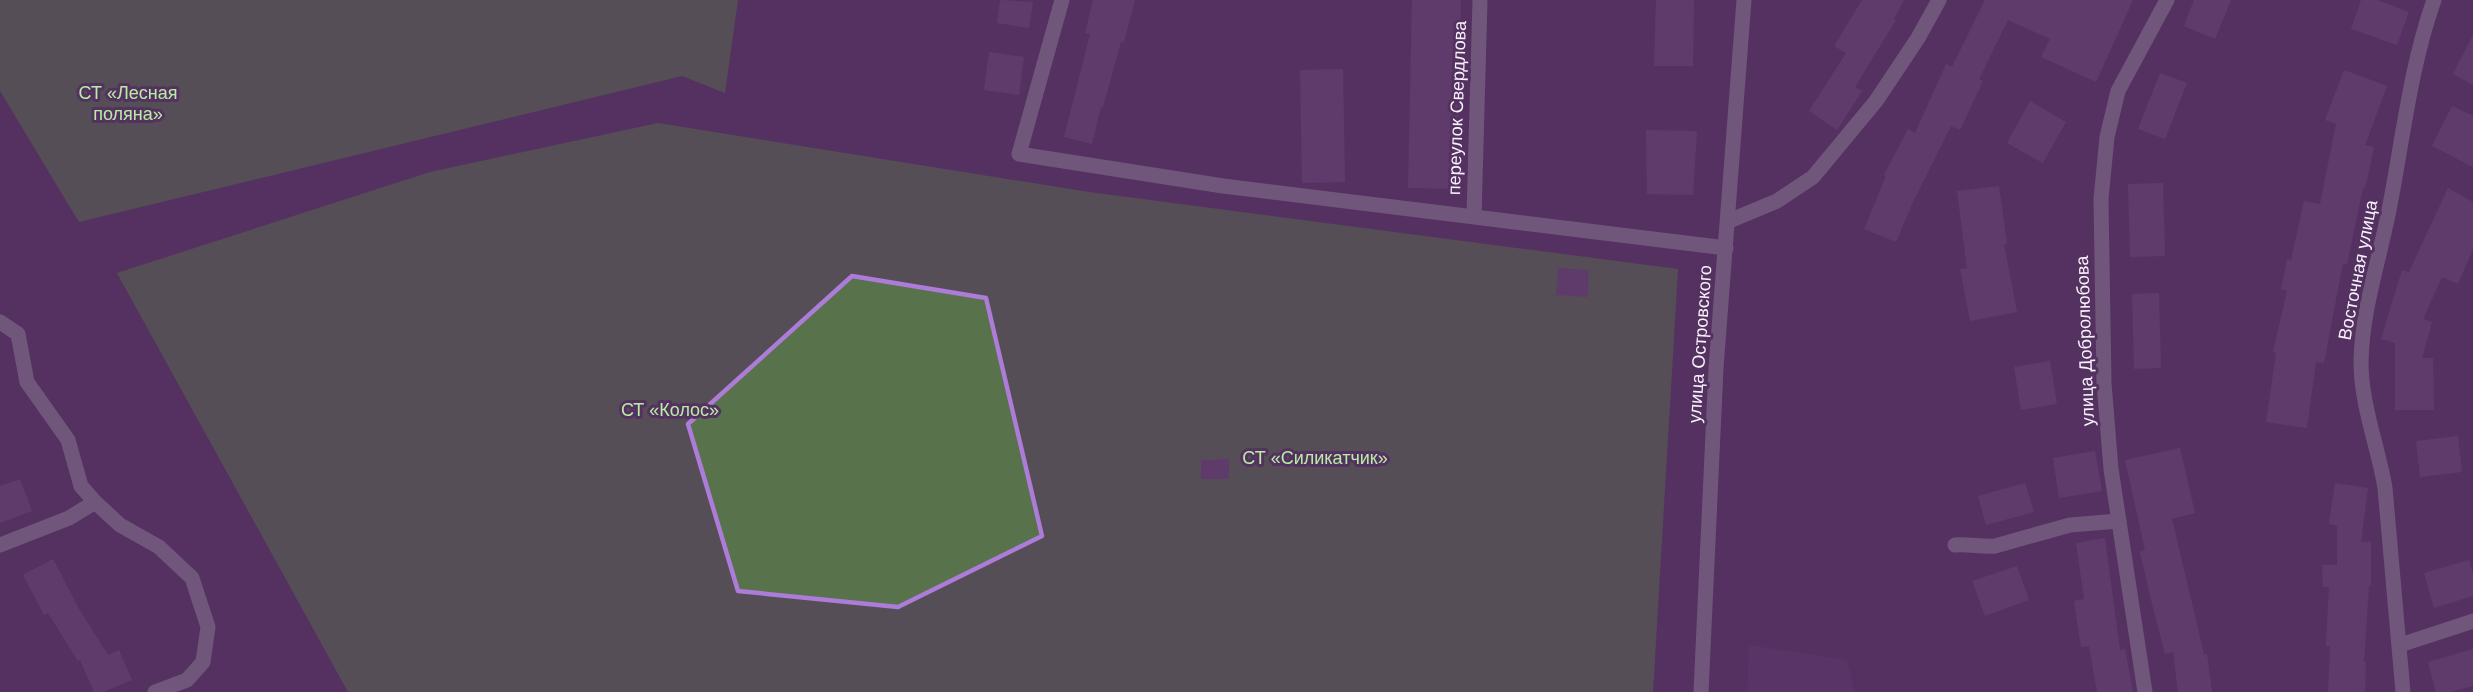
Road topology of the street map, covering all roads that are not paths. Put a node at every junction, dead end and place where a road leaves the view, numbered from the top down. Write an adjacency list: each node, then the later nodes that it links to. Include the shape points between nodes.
1 (1062, 0): 7 (street, via 1019,154 1223,186)
2 (1480, 0): 7 (street, переулок Свердлова)
3 (1744, 0): 8 (street, улица Островского)
4 (1940, 0): 8 (street, via 1876,100 1813,177 1777,201)
5 (2167, 0): 12 (street, улица Добролюбова, via 2118,91 2107,137 2101,199 2104,383)
6 (2434, 0): 16 (street, Восточная улица, via 2414,69 2364,323 2361,364 2364,397 2385,488)
7 (1474, 216): 9 (street)
8 (1729, 221): 9 (street, улица Островского)
9 (1726, 248): 18 (street, улица Островского, via 1716,368)
10 (0, 322): 11 (street, via 18,334 27,382 68,440 81,486)
11 (95, 502): 13 (street, via 69,518); 17 (street, via 120,525 159,547 192,578 208,627 203,662 187,680)
12 (2119, 521): 14 (street, via 2070,525 1995,546); 19 (street, улица Добролюбова)
13 (0, 545)
14 (1955, 545)
15 (2473, 621): 16 (street)
16 (2400, 645): 20 (street, Восточная улица)
17 (155, 692)
18 (1701, 692)
19 (2145, 692)
20 (2403, 692)

